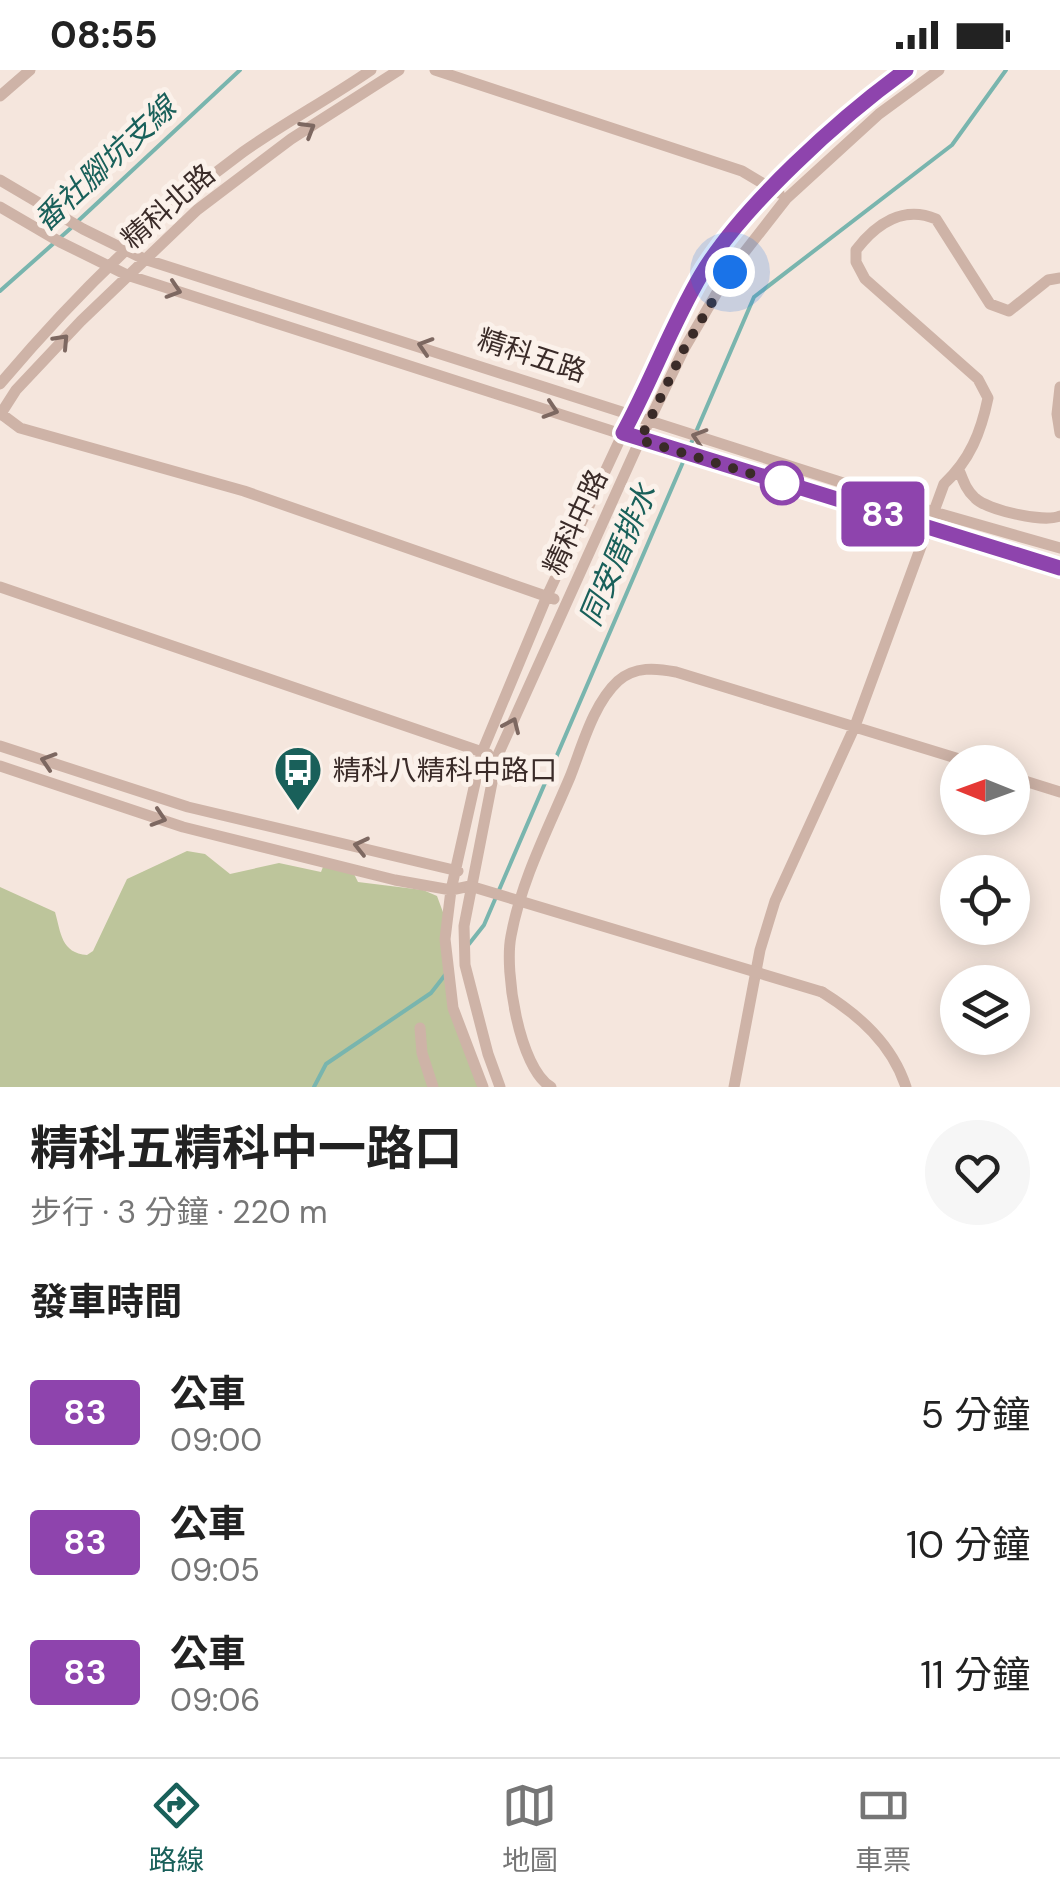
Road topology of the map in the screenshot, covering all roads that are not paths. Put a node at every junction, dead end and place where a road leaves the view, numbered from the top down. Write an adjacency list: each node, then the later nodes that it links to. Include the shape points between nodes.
1 (30, 70): 7 (street)
2 (372, 70): 12 (street, 精科北路, via 241,154)
3 (400, 70): 13 (street, 精科北路, one-way to 3, via 236,178)
4 (435, 70): 9 (street, via 742,171)
5 (906, 70): 9 (street, 精科中路)
6 (938, 70): 10 (street, 精科中路)
7 (0, 96)
8 (0, 180): 12 (street, 精科五路)
9 (773, 189): 10 (street); 20 (street, 精科中路, via 702,273)
10 (786, 199): 21 (street, 精科中路, via 730,272)
11 (0, 207): 14 (street, 精科五路)
12 (128, 250): 13 (street, 精科五路); 14 (street, 精科北路)
13 (144, 258): 15 (street, 精科北路); 20 (street, 精科五路, one-way to 13)
14 (110, 268): 15 (street, 精科五路); 17 (street, 精科北路)
15 (127, 274): 19 (street, 精科北路, one-way to 15); 22 (street, 精科五路, one-way to 22)
16 (1060, 278): 25 (street, via 1004,311 990,304 936,219 922,213 895,216 856,250 864,279 978,379 988,398 982,430)
17 (0, 384)
18 (1060, 387): 23 (street)
19 (0, 414): 32 (street, via 20,428 244,491)
20 (633, 414): 21 (street, 精科五路); 22 (street, 精科中路)
21 (651, 421): 24 (street, 精科中路); 26 (street, 精科五路, one-way to 21)
22 (623, 433): 24 (street, 精科五路); 32 (street, 精科中路)
23 (1060, 433)
24 (640, 440): 28 (street, 精科五路); 33 (street, 精科中路)
25 (959, 470): 26 (street, via 944,484); 27 (street, via 978,502 1039,520)
26 (934, 512): 28 (street); 29 (street, 精科五路)
27 (1060, 516)
28 (928, 528): 30 (street, 精科五路); 34 (street)
29 (1060, 548)
30 (1060, 568)
31 (0, 587): 36 (street)
32 (547, 596): 33 (street); 36 (street, 精科中路)
33 (565, 602): 38 (street, 精科中路, one-way to 33)
34 (855, 726): 37 (street); 49 (street, via 653,668 618,681 599,708 521,892 510,940 520,1029 531,1065); 50 (street, via 776,901)
35 (0, 746): 42 (street, one-way to 35, via 188,807)
36 (482, 752): 38 (street); 42 (street, 精科中路)
37 (940, 753)
38 (498, 758): 43 (street, 精科中路)
39 (0, 766): 44 (street, one-way to 44, via 184,826)
40 (1030, 782): 41 (street)
41 (1060, 792)
42 (456, 868): 43 (street); 44 (street, 精科中路)
43 (470, 886): 44 (street); 48 (street, 精科中路, via 465,965); 51 (street, bridge, via 822,992 874,1033)
44 (451, 890): 47 (street, 精科中路, via 446,939 453,1008)
45 (420, 1028): 46 (street)
46 (433, 1087)
47 (484, 1087)
48 (500, 1087)
49 (551, 1087)
50 (734, 1087)
51 (906, 1087)

